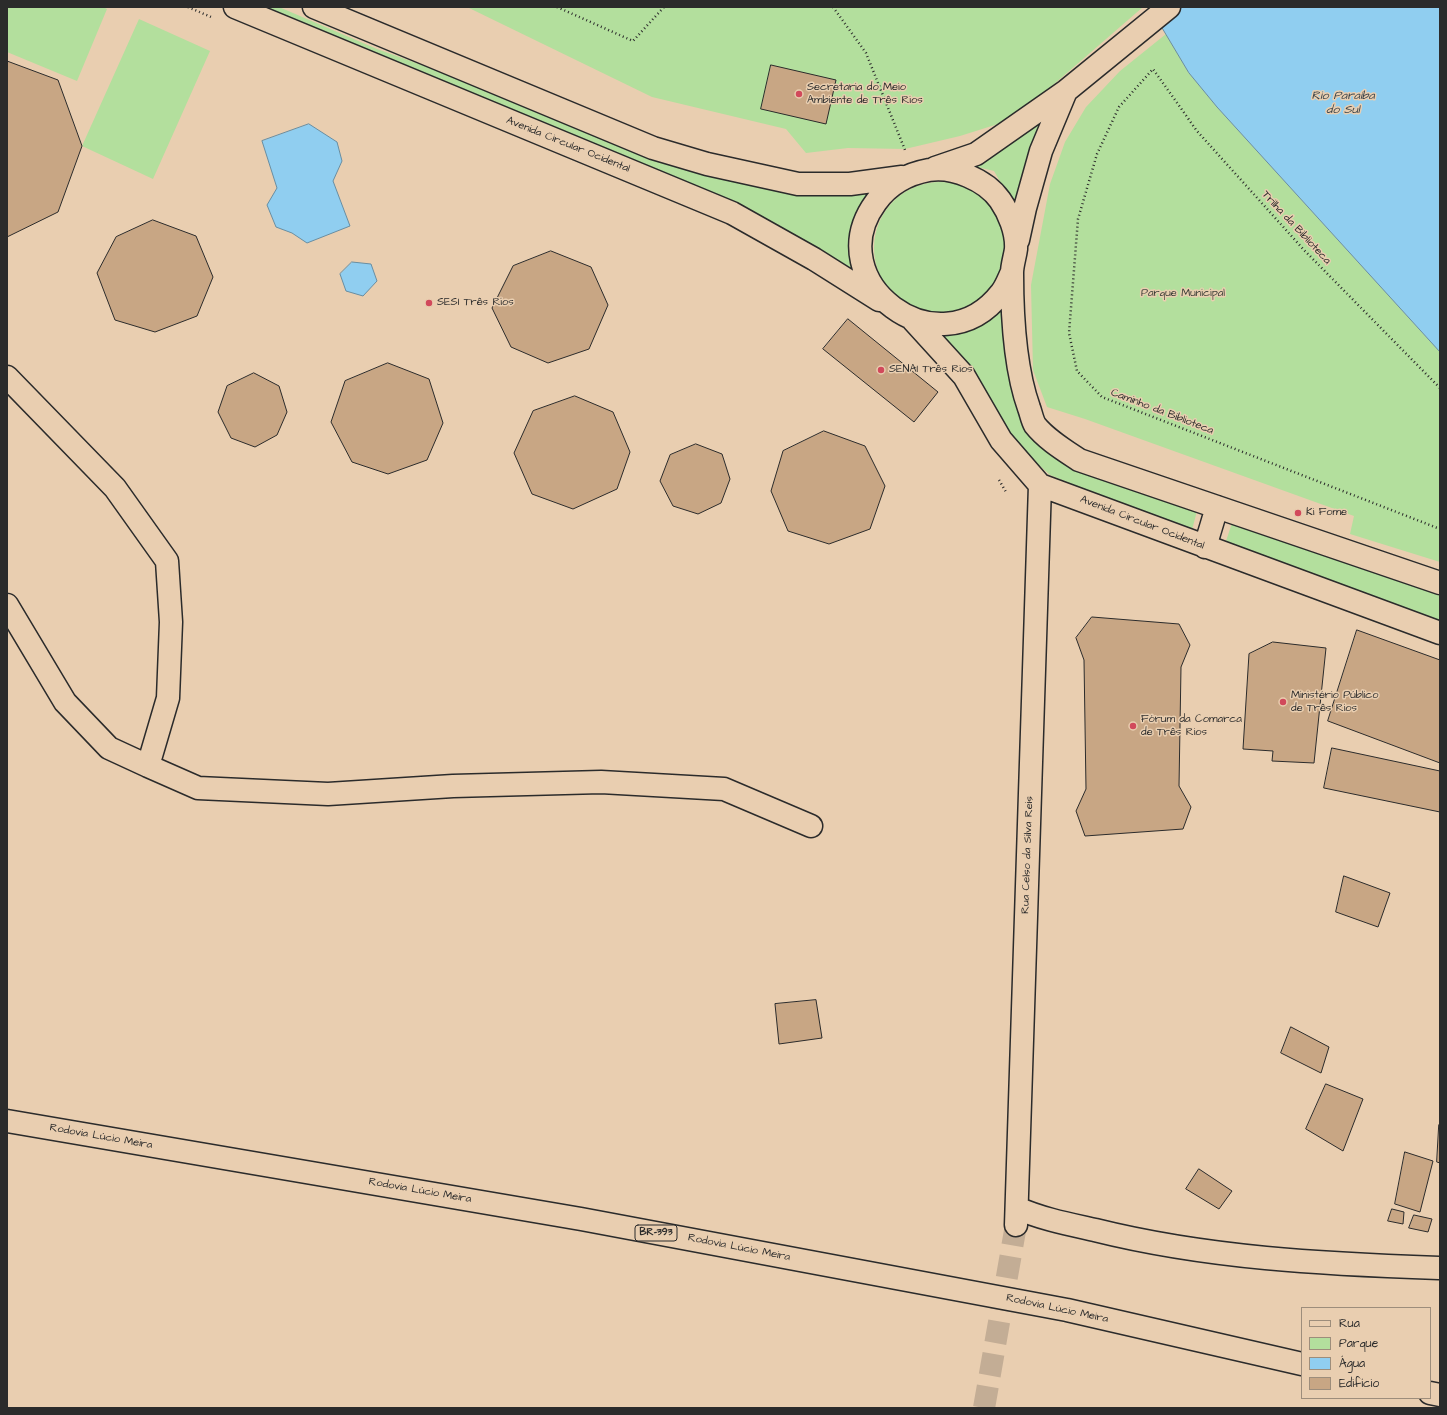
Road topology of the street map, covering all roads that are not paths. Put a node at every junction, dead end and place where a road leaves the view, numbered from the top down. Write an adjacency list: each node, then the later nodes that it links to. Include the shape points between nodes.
1 (235, 7): 9 (main road, Avenida Circular Ocidental, via 732,213 814,259)
2 (314, 7): 6 (main road, via 653,148 707,164 798,184 850,184)
3 (1169, 7): 4 (main road)
4 (1066, 91): 5 (main road, via 976,154); 7 (main road, via 1041,151)
5 (930, 170): 6 (main road); 7 (main road, via 956,171 980,182 999,198 1012,221)
6 (905, 176): 9 (main road, via 884,191 876,202 869,212 861,237 863,262 872,286)
7 (1016, 247): 8 (main road)
8 (1012, 272): 10 (main road, via 1001,293 983,310 962,321 937,324); 13 (main road, via 1022,389 1035,424 1056,445 1079,460)
9 (889, 306): 10 (main road, Avenida Circular Ocidental)
10 (913, 320): 12 (main road, Avenida Circular Ocidental, via 964,376 1001,440)
11 (7, 377): 18 (main road, via 115,488 167,561 171,622 168,698)
12 (1040, 485): 14 (main road, Avenida Circular Ocidental); 21 (main road, Rua Celso da Silva Reis, via 1016,1216 1042,1218 1146,1243 1341,1264)
13 (1217, 507): 14 (main road); 15 (main road)
14 (1205, 547): 17 (main road, Avenida Circular Ocidental)
15 (1440, 584)
16 (7, 605): 18 (main road, via 65,702 109,748)
17 (1440, 633)
18 (148, 766): 19 (main road, via 198,788 328,794 453,786 601,782 724,789)
19 (811, 826)
20 (7, 1121): 22 (main road, Rodovia Lúcio Meira / BR-393, via 581,1219 1067,1310)
21 (1439, 1268)
22 (1301, 1364)

